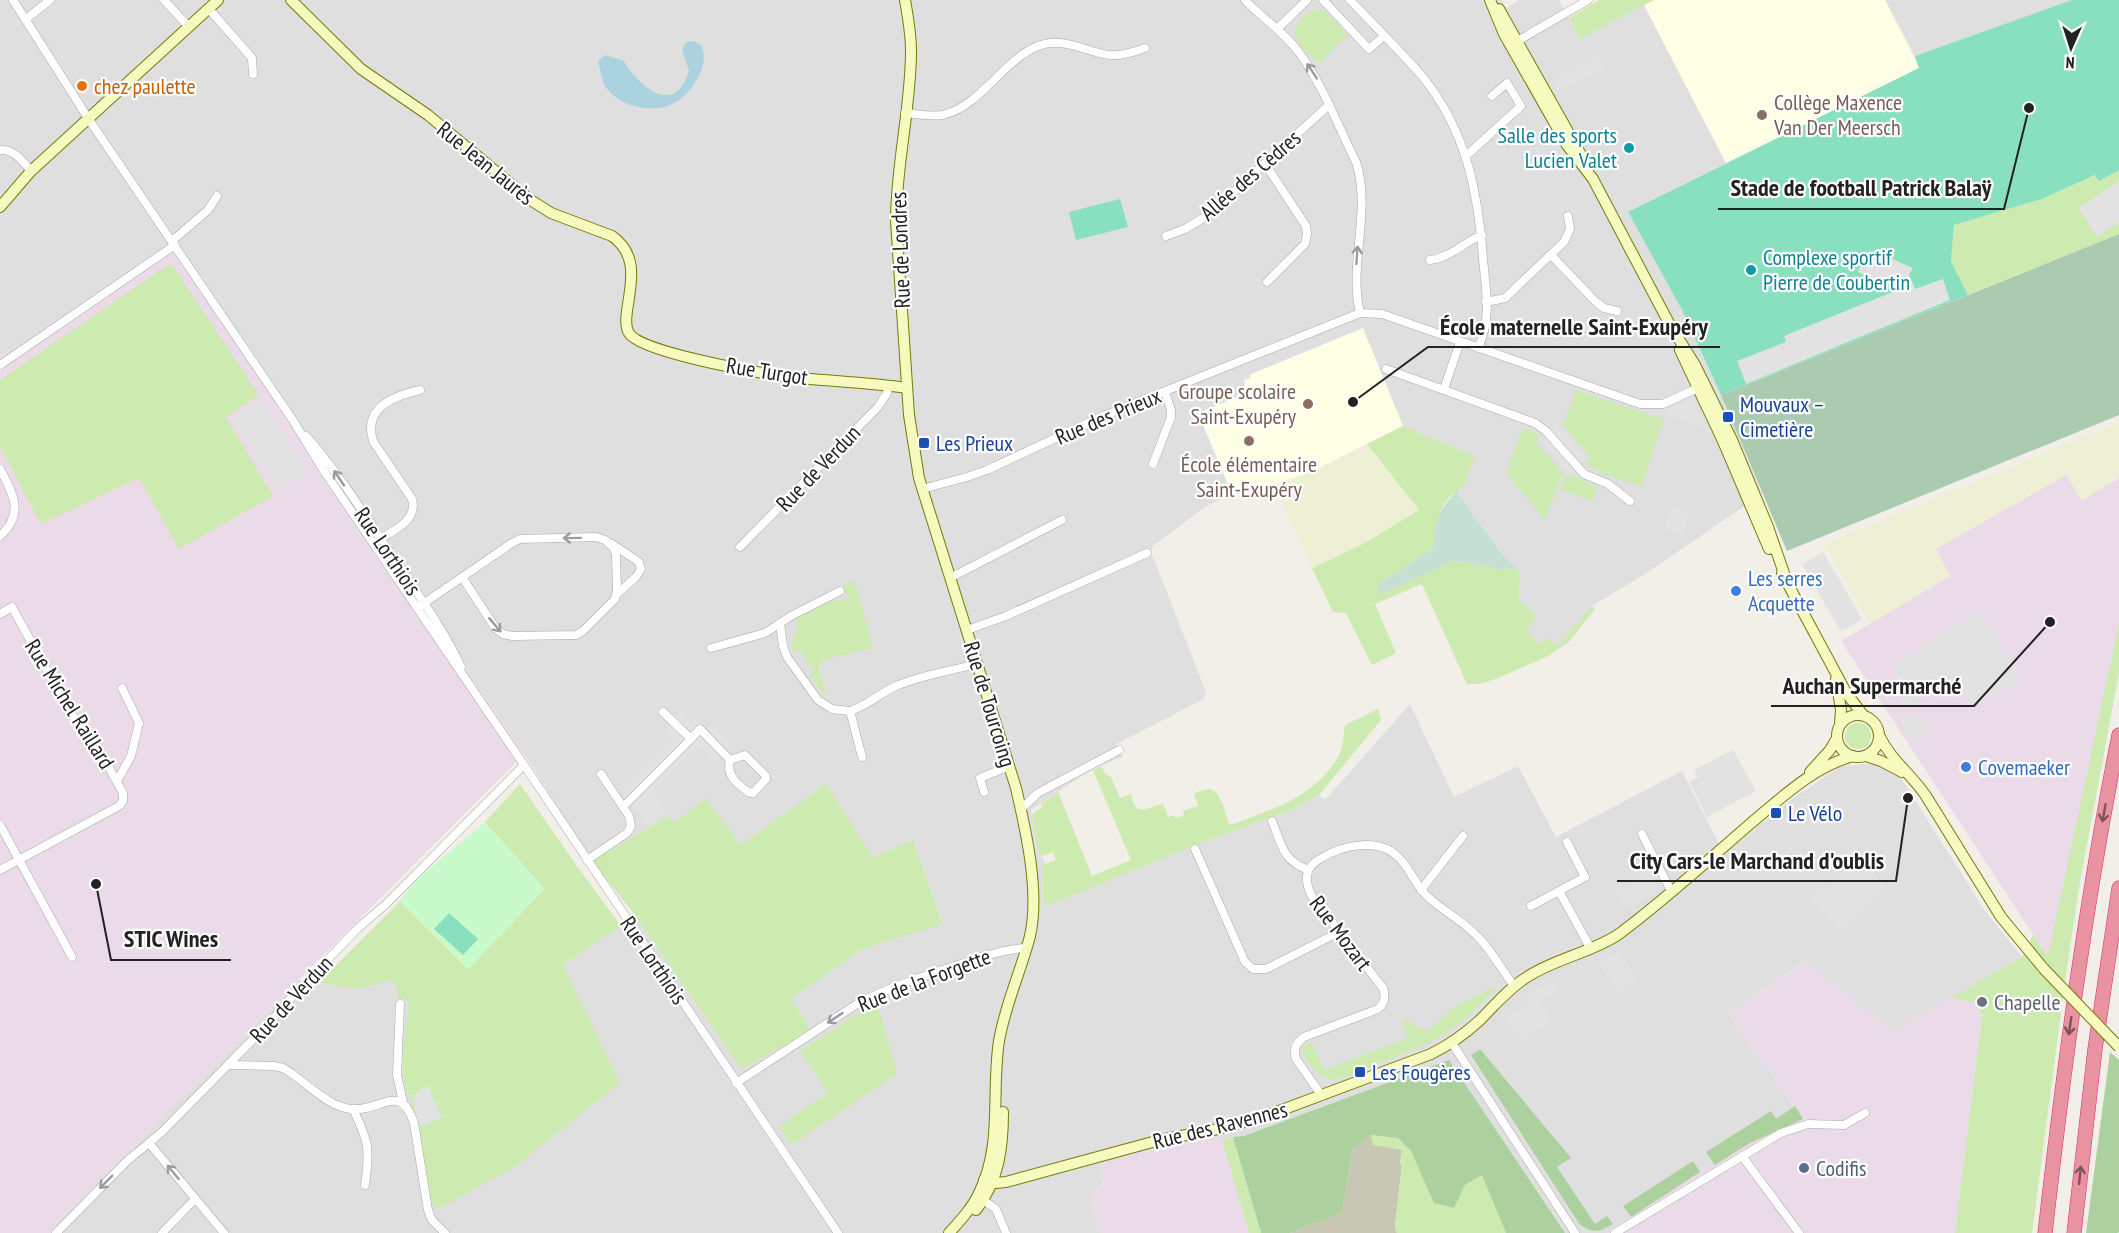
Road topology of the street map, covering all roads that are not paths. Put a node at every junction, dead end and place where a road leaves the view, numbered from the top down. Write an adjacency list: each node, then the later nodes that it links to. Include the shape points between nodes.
1 (14, 0): 14 (street, Rue Lorthiois)
2 (50, 0): 14 (street)
3 (164, 0): 15 (street)
4 (218, 0): 13 (main road)
5 (291, 0): 41 (main road, Rue Jean Jaurès, via 361,69 428,115 529,199 551,213 618,241 632,265 626,323)
6 (905, 0): 23 (main road, Rue de Londres, via 911,50)
7 (1245, 0): 16 (street)
8 (1307, 0): 16 (street)
9 (1323, 0): 17 (street, via 1370,49)
10 (1350, 0): 17 (street)
11 (1492, 0): 18 (main road)
12 (1588, 0): 18 (street)
13 (209, 9): 15 (main road); 20 (street, via 252,58)
14 (26, 19): 24 (street, Rue Lorthiois)
15 (189, 27): 24 (main road)
16 (1278, 28): 22 (street, one-way to 16, via 1311,69)
17 (1384, 36): 26 (street, via 1432,91)
18 (1514, 43): 47 (main road, via 1567,146 1593,179)
19 (1145, 48): 23 (street, via 1114,55 1069,44 1046,44 1025,53 953,111 942,115)
20 (253, 74)
21 (1492, 96): 26 (street, via 1507,83 1521,106)
22 (1329, 105): 27 (street, Allée des Cèdres); 40 (street, one-way to 22, via 1356,285 1361,184 1356,162)
23 (905, 113): 48 (main road, Rue de Londres, via 896,221)
24 (87, 118): 28 (main road); 34 (street, Rue Lorthiois)
25 (0, 150): 28 (street, via 17,155)
26 (1466, 156): 32 (street)
27 (1265, 164): 33 (street, Allée des Cèdres, via 1208,215); 37 (street, via 1306,226 1307,234 1305,244)
28 (31, 171): 30 (main road)
29 (217, 196): 34 (street)
30 (0, 207)
31 (1568, 216): 35 (street, via 1569,234)
32 (1482, 235): 36 (street, via 1446,256); 38 (street)
33 (1166, 236)
34 (173, 243): 44 (street); 58 (street, Rue Lorthiois, via 294,422 326,460)
35 (1551, 255): 38 (street, via 1505,298); 39 (street, via 1596,302)
36 (1430, 260)
37 (1267, 282)
38 (1486, 302): 43 (street, via 1486,326)
39 (1617, 311)
40 (1360, 313): 42 (street, via 1382,314); 51 (street, Rue des Prieux)
41 (630, 336): 46 (main road, Rue Turgot, via 668,352 771,374)
42 (1460, 342): 43 (street); 49 (street)
43 (1478, 348): 47 (street, via 1640,404 1666,404)
44 (0, 365)
45 (1386, 369): 49 (street)
46 (889, 385): 48 (main road, Rue Turgot); 60 (street, Rue de Verdun, via 878,407)
47 (1701, 386): 72 (main road, via 1753,490 1786,579)
48 (908, 388): 54 (main road, Rue de Tourcoing, via 910,428)
49 (1444, 389): 55 (street, via 1540,426 1584,474 1608,484)
50 (420, 390): 58 (street, via 387,401 373,420 373,441 413,506 408,520)
51 (1165, 392): 52 (street, via 1171,417); 54 (street, Rue des Prieux, via 987,470)
52 (1153, 464)
53 (0, 469): 57 (street, via 14,494 15,507)
54 (922, 489): 63 (main road, Rue de Tourcoing)
55 (1630, 501)
56 (1062, 520): 63 (street)
57 (0, 536)
58 (376, 541): 66 (street, Rue Lorthiois)
59 (609, 542): 62 (street, one-way to 62, via 596,537 520,539); 65 (street, via 616,555); 65 (street, via 639,561 641,569)
60 (740, 547)
61 (1146, 553): 69 (street)
62 (462, 577): 65 (street, one-way to 65, via 496,629 507,636 576,635); 66 (street)
63 (951, 578): 69 (main road, Rue de Tourcoing)
64 (840, 591): 68 (street)
65 (616, 595)
66 (420, 606): 87 (street, Rue Lorthiois, via 454,650 472,687)
67 (0, 614): 91 (street, Rue Michel Raillard, via 12,607 70,713 92,737)
68 (780, 623): 70 (street, via 759,635); 74 (street, via 785,653 818,700 832,709)
69 (967, 630): 71 (main road, Rue de Tourcoing)
70 (711, 648)
71 (977, 664): 74 (street, via 904,683); 88 (main road, Rue de Tourcoing)
72 (1833, 667): 76 (main road); 77 (main road)
73 (122, 688): 91 (street, Rue Michel Raillard, via 139,723 131,756)
74 (850, 711): 85 (street)
75 (663, 712): 81 (street)
76 (1863, 715): 77 (main road, via 1850,716); 79 (main road, via 1876,723)
77 (1840, 724): 80 (main road)
78 (2119, 735): 142 (highway, one-way to 142, via 2082,940)
79 (1880, 737): 84 (main road, via 1876,748); 90 (main road)
80 (1837, 738): 83 (main road, via 1842,749); 92 (main road, Rue des Ravennes)
81 (691, 739): 86 (street, via 700,729); 94 (street)
82 (1119, 750): 95 (street, via 1069,780 1038,793)
83 (1853, 756): 84 (main road); 92 (main road, Rue des Ravennes, via 1824,768)
84 (1866, 756): 90 (main road)
85 (862, 757)
86 (730, 760): 86 (street, via 730,775 748,792 753,793 766,779 745,755)
87 (524, 765): 103 (street, Rue Lorthiois); 119 (street, Rue de Verdun, via 358,928)
88 (1010, 766): 93 (street, via 980,778); 95 (main road, Rue de Tourcoing)
89 (601, 774): 94 (street)
90 (1910, 776): 118 (main road, bridge, via 2001,917 2044,969)
91 (117, 781): 102 (street, Rue Michel Raillard, via 122,804)
92 (1792, 789): 109 (main road, Rue des Ravennes)
93 (984, 792)
94 (626, 804): 103 (street, via 630,830)
95 (1021, 809): 112 (main road, Rue de Tourcoing, via 1033,904)
96 (1272, 821): 105 (street, via 1288,858)
97 (0, 825): 102 (street)
98 (1642, 834): 109 (street)
99 (1462, 836): 107 (street)
100 (1567, 842): 108 (street, via 1585,877)
101 (1195, 849): 111 (street, via 1245,962 1252,969 1266,969)
102 (19, 860): 104 (street, Rue Michel Raillard); 114 (street)
103 (587, 860): 120 (street, Rue Lorthiois)
104 (0, 870)
105 (1308, 870): 107 (street, Rue Mozart, via 1330,853 1351,846 1376,846 1401,859); 111 (street, Rue Mozart, via 1306,881 1311,895)
106 (2119, 888): 143 (highway, one-way to 106)
107 (1421, 890): 115 (street, Rue Mozart, via 1476,934)
108 (1559, 891): 110 (street); 113 (street)
109 (1671, 891): 113 (main road, Rue des Ravennes, via 1620,934)
110 (1531, 906)
111 (1339, 932): 121 (street, Rue Mozart, via 1383,988 1384,1000 1378,1010 1299,1041 1296,1059)
112 (1026, 948): 120 (street, Rue de la Forgette, one-way to 120, via 991,955 873,996); 127 (main road, Rue de Tourcoing, via 1004,1022 1002,1146)
113 (1591, 949): 115 (main road, Rue des Ravennes, via 1541,969)
114 (72, 957)
115 (1514, 986): 117 (main road, Rue des Ravennes)
116 (400, 1004): 122 (street, via 397,1075)
117 (1452, 1043): 121 (main road, Rue des Ravennes); 139 (street)
118 (2119, 1047)
119 (228, 1065): 123 (street, via 283,1068 334,1103); 125 (street, Rue de Verdun)
120 (736, 1083): 135 (street, Rue Lorthiois)
121 (1322, 1096): 127 (main road, Rue des Ravennes, via 1237,1124 1160,1140 1021,1178)
122 (403, 1102): 123 (street); 134 (street, via 414,1123 428,1210)
123 (353, 1109): 128 (street, via 369,1149)
124 (1865, 1113): 126 (street, via 1844,1125 1809,1124 1789,1129)
125 (149, 1143): 130 (street, one-way to 125); 131 (street, Rue de Verdun, one-way to 131)
126 (1742, 1156): 140 (street); 141 (street)
127 (989, 1181): 129 (main road, Rue de Tourcoing)
128 (365, 1185)
129 (981, 1198): 136 (main road, Rue de Tourcoing); 137 (main road, Rue de Tourcoing); 138 (street, via 996,1209)
130 (195, 1199): 132 (street); 133 (street)
131 (58, 1232)
132 (162, 1233)
133 (224, 1233)
134 (445, 1233)
135 (838, 1233)
136 (949, 1233)
137 (954, 1233)
138 (1005, 1233)
139 (1575, 1233)
140 (1616, 1233)
141 (1798, 1233)
142 (2045, 1233)
143 (2074, 1233)

